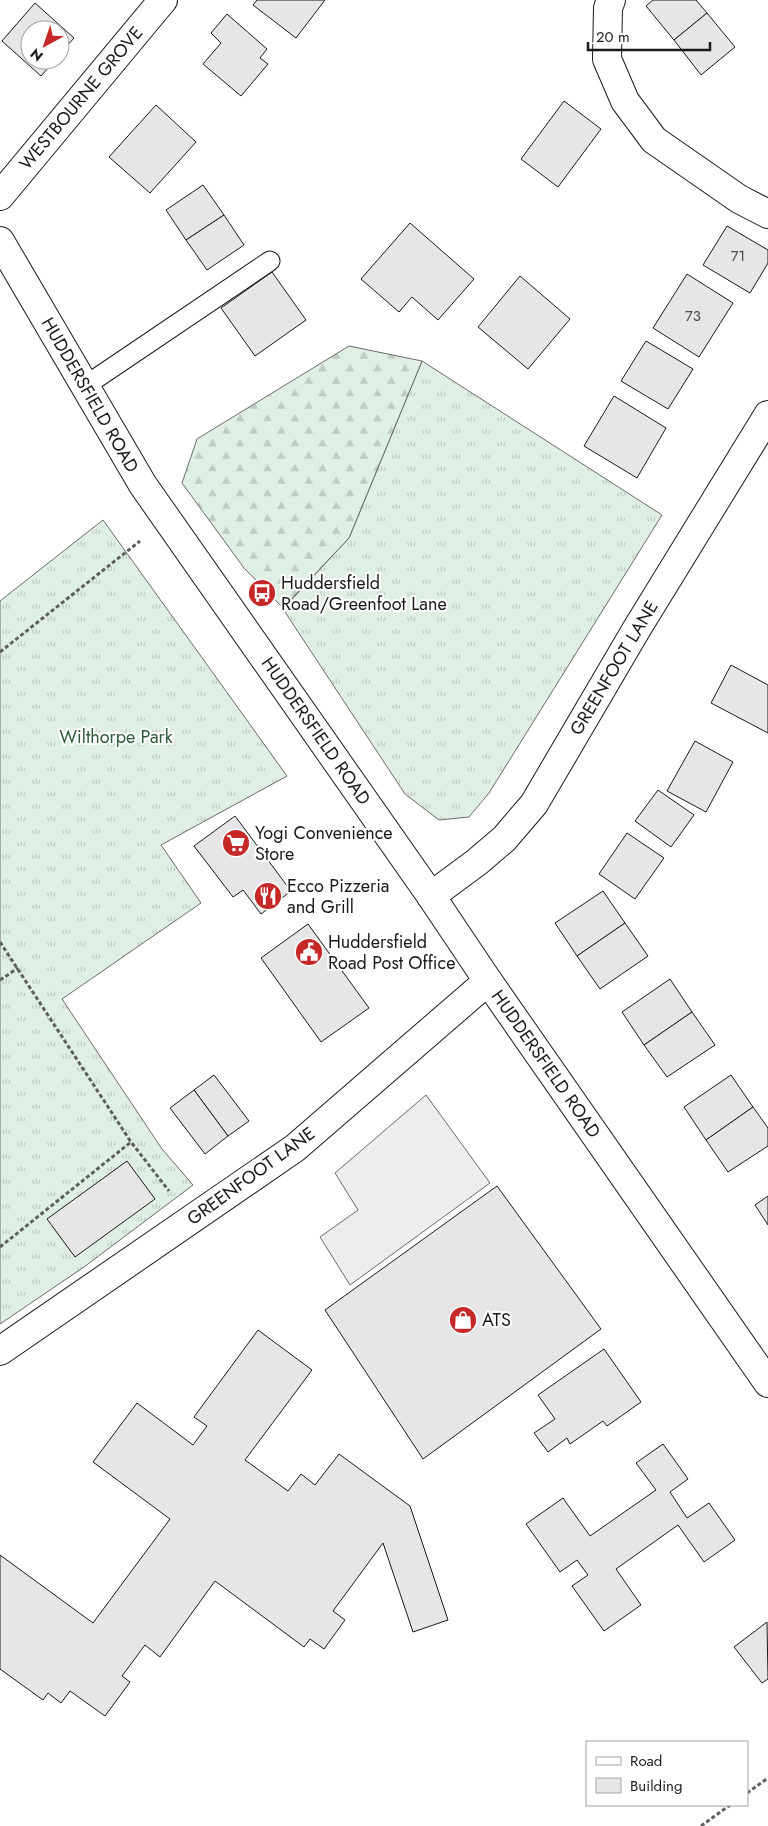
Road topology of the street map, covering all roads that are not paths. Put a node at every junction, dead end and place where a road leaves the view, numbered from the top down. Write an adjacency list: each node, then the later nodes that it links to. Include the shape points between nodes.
1 (163, 0): 3 (main road, WESTBOURNE GROVE)
2 (611, 0): 4 (main road, via 607,59 625,102 654,140)
3 (0, 196)
4 (768, 214)
5 (0, 241): 7 (main road, HUDDERSFIELD ROAD)
6 (270, 261): 7 (lane)
7 (85, 386): 9 (main road, HUDDERSFIELD ROAD, via 143,485)
8 (768, 414): 9 (main road, GREENFOOT LANE, via 534,804 504,839)
9 (431, 896): 10 (main road, HUDDERSFIELD ROAD)
10 (488, 981): 11 (main road, GREENFOOT LANE, via 295,1148); 12 (main road, HUDDERSFIELD ROAD)
11 (0, 1351)
12 (768, 1383)

